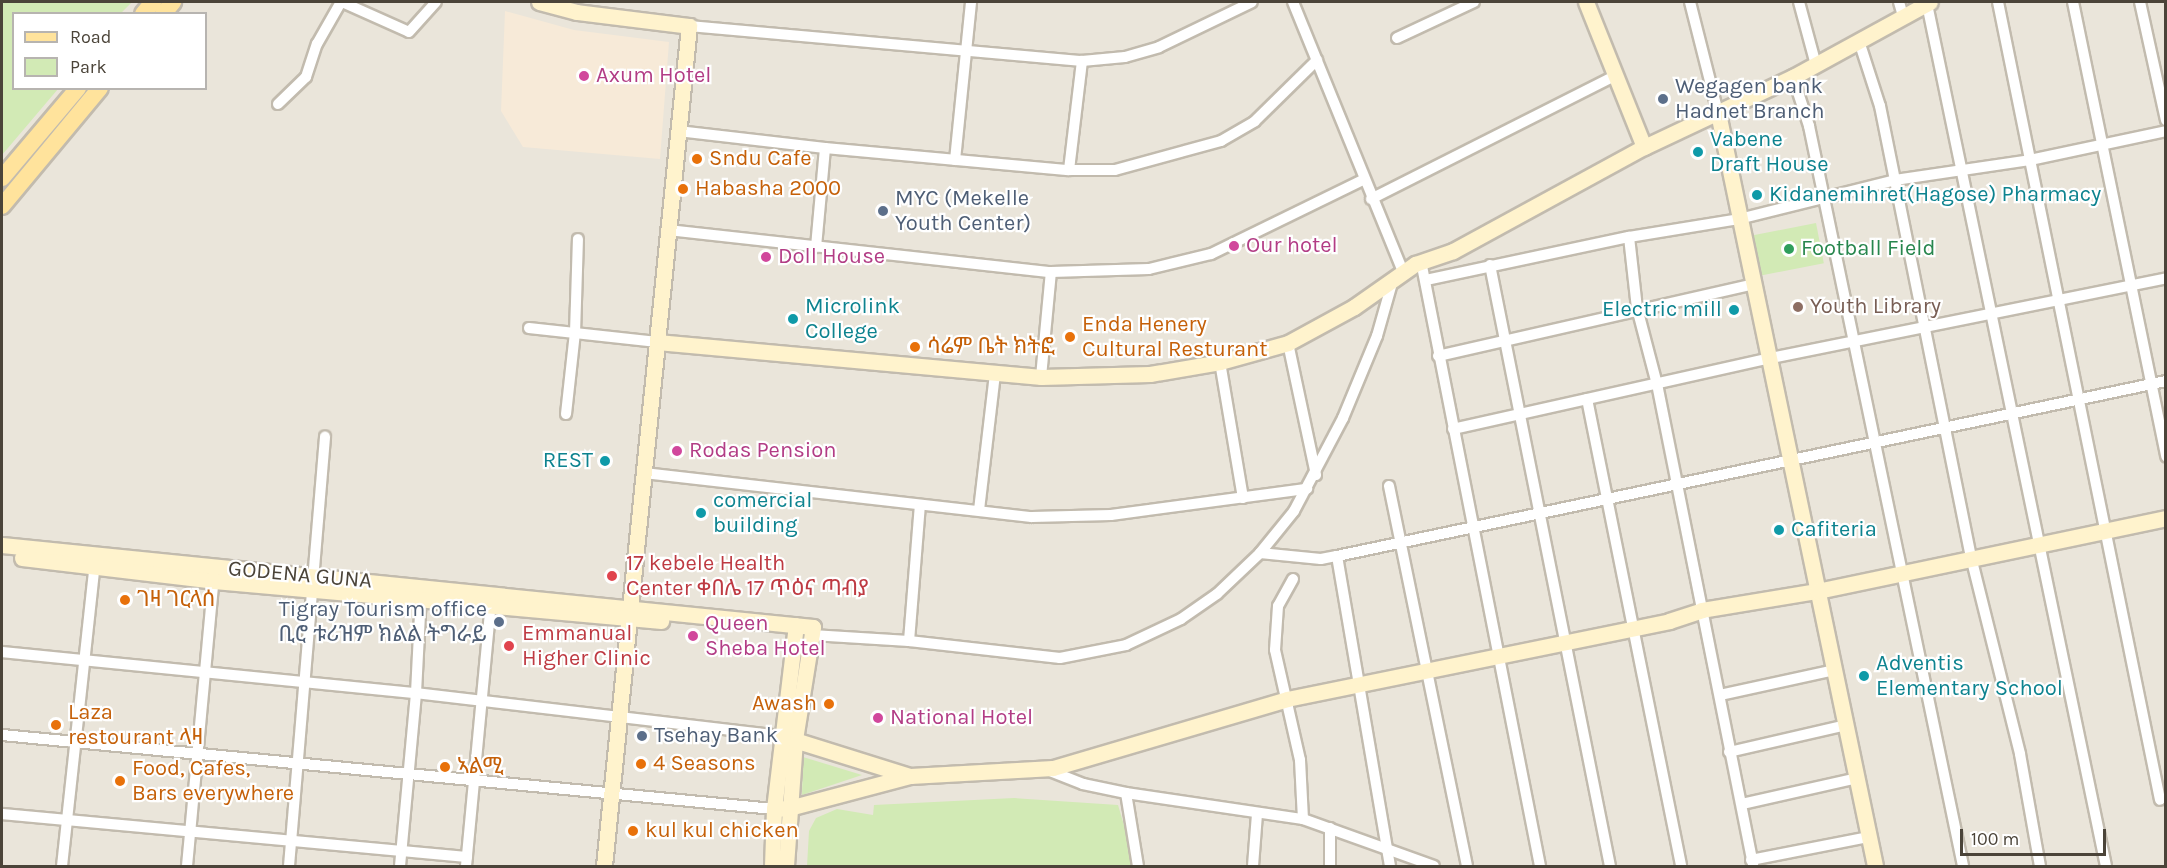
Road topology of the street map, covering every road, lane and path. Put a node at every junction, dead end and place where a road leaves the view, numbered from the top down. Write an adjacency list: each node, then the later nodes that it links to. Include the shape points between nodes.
1 (342, 2): 2 (street, via 409,32); 27 (street, via 317,44 306,77)
2 (436, 2)
3 (539, 2): 16 (street, via 577,12)
4 (970, 2): 19 (street)
5 (1252, 2): 21 (street, via 1159,47 1125,57)
6 (1293, 2): 20 (street)
7 (1474, 2): 17 (street)
8 (1586, 2): 23 (street)
9 (1690, 2): 28 (street)
10 (1798, 2): 22 (street)
11 (1998, 2): 36 (street)
12 (2073, 2): 32 (street)
13 (2140, 2): 29 (street)
14 (1929, 3): 15 (street); 37 (street)
15 (1901, 9): 18 (street)
16 (689, 26): 19 (street); 30 (street)
17 (1397, 38)
18 (1859, 41): 22 (street); 41 (street, via 1880,106)
19 (966, 49): 21 (street); 35 (street)
20 (1317, 60): 38 (street, via 1256,121 1221,141 1142,166); 40 (street)
21 (1082, 61): 38 (street)
22 (1816, 65): 24 (street)
23 (1614, 76): 33 (street); 42 (street)
24 (1793, 77): 28 (street); 43 (street, via 1809,126)
25 (76, 90): 39 (main road)
26 (98, 90): 44 (main road)
27 (278, 104)
28 (1718, 113): 33 (street); 45 (street)
29 (2166, 120)
30 (678, 131): 34 (street); 46 (street)
31 (2166, 132): 32 (street)
32 (2101, 142): 36 (street); 58 (street)
33 (1644, 147): 50 (street, via 1453,252)
34 (825, 148): 35 (street); 49 (street)
35 (954, 160): 38 (street)
36 (2030, 160): 37 (street); 59 (street)
37 (1962, 168): 41 (street); 61 (street)
38 (1070, 170)
39 (2, 178)
40 (1363, 180): 42 (street); 53 (street, via 1211,254 1149,269)
41 (1895, 180): 43 (street); 62 (street)
42 (1371, 199): 52 (street)
43 (1825, 199): 45 (street); 67 (street)
44 (2, 206)
45 (1739, 219): 47 (street); 57 (street)
46 (668, 230): 49 (street); 66 (street)
47 (1629, 237): 51 (street); 60 (street)
48 (578, 239): 64 (street)
49 (816, 247): 53 (street)
50 (1421, 261): 52 (street); 55 (street)
51 (1490, 265): 55 (street); 65 (street)
52 (1403, 271): 56 (street)
53 (1052, 272): 73 (street)
54 (2166, 278): 58 (street)
55 (1426, 280): 69 (street)
56 (1392, 283): 68 (street); 89 (street, via 1373,347)
57 (1754, 284): 60 (street); 70 (street)
58 (2130, 285): 59 (street); 76 (street)
59 (2060, 299): 61 (street); 78 (street)
60 (1637, 308): 65 (street); 75 (street)
61 (1992, 314): 62 (street); 81 (street)
62 (1925, 327): 67 (street); 82 (street)
63 (530, 328): 64 (street)
64 (575, 333): 66 (street); 79 (street)
65 (1505, 340): 69 (street); 80 (street)
66 (657, 342): 72 (street); 88 (street)
67 (1855, 342): 70 (street); 85 (street)
68 (1288, 343): 71 (street); 89 (street)
69 (1438, 356): 83 (street)
70 (1771, 358): 75 (street); 87 (street)
71 (1220, 362): 73 (street, via 1150,374); 93 (street)
72 (995, 373): 73 (street); 96 (street)
73 (1041, 377)
74 (2166, 381): 76 (street)
75 (1657, 384): 77 (street); 90 (street)
76 (2151, 384): 78 (street); 86 (street)
77 (1587, 399): 80 (street); 94 (street)
78 (2080, 400): 81 (street); 100 (street)
79 (566, 414)
80 (1520, 414): 83 (street); 97 (street)
81 (2013, 415): 82 (street); 102 (street)
82 (1945, 428): 85 (street); 107 (street)
83 (1453, 429): 99 (street)
84 (325, 437): 112 (street)
85 (1874, 442): 87 (street); 109 (street)
86 (2166, 457)
87 (1790, 458): 90 (street); 113 (street)
88 (644, 473): 95 (street); 117 (street)
89 (1316, 475): 92 (street)
90 (1676, 483): 94 (street); 116 (street)
91 (1389, 486): 101 (street)
92 (1307, 489): 93 (street); 104 (street)
93 (1243, 498): 96 (street, via 1111,515 1032,517)
94 (1608, 498): 97 (street); 118 (street)
95 (920, 505): 96 (street); 122 (street)
96 (979, 510)
97 (1538, 514): 99 (street); 121 (street)
98 (2166, 518): 100 (street)
99 (1471, 527): 101 (street); 124 (street)
100 (2108, 530): 102 (street); 150 (street)
101 (1400, 542): 106 (street); 128 (street)
102 (2040, 544): 107 (street); 184 (street)
103 (2, 545): 108 (street, GODENA GUNA)
104 (1260, 553): 106 (street, via 1321,559); 122 (street, via 1217,594 1181,619 1126,645 1060,658)
105 (2, 555): 108 (street, GODENA GUNA)
106 (1337, 556): 130 (street)
107 (1971, 557): 109 (street); 183 (street, via 2020,754)
108 (95, 561): 110 (street, GODENA GUNA); 125 (street)
109 (1902, 571): 113 (street); 182 (street)
110 (215, 574): 112 (street, GODENA GUNA); 127 (street)
111 (1293, 579): 133 (street, via 1278,606 1275,622 1275,650)
112 (313, 582): 114 (street, GODENA GUNA); 129 (street)
113 (1817, 591): 116 (street); 126 (street)
114 (421, 592): 115 (street, GODENA GUNA); 131 (street)
115 (491, 601): 117 (street, GODENA GUNA); 134 (street)
116 (1702, 610): 118 (street); 132 (street)
117 (630, 612): 119 (street, GODENA GUNA); 135 (street)
118 (1632, 627): 121 (street); 180 (street)
119 (796, 630): 120 (street, GODENA GUNA); 138 (street)
120 (815, 632): 122 (street); 138 (street)
121 (1564, 640): 124 (street); 179 (street)
122 (909, 641)
123 (2, 652): 125 (street)
124 (1496, 656): 128 (street); 178 (street)
125 (84, 663): 127 (street); 139 (street)
126 (1835, 670): 132 (street); 136 (street)
127 (204, 672): 129 (street); 140 (street)
128 (1429, 672): 130 (street); 177 (street)
129 (305, 681): 131 (street); 142 (street)
130 (1362, 687): 133 (street); 162 (street)
131 (416, 693): 134 (street); 144 (street)
132 (1720, 694): 141 (street)
133 (1287, 699): 143 (street); 155 (street, via 1299,760)
134 (482, 700): 135 (street); 147 (street)
135 (620, 715): 138 (street); 148 (street)
136 (1846, 725): 141 (street); 146 (street)
137 (2, 735): 139 (street)
138 (789, 738): 145 (street); 152 (street)
139 (74, 741): 140 (street); 156 (street)
140 (198, 751): 142 (street); 158 (street)
141 (1729, 752): 151 (street)
142 (298, 764): 144 (street); 160 (street)
143 (1045, 769): 145 (street); 149 (street, via 1083,784)
144 (408, 775): 147 (street); 161 (street)
145 (910, 776): 152 (street)
146 (1857, 778): 151 (street); 159 (street)
147 (474, 780): 148 (street); 163 (street)
148 (612, 793): 152 (street); 169 (street)
149 (1126, 793): 154 (street); 172 (street)
150 (2160, 800)
151 (1742, 804): 164 (street)
152 (781, 808): 170 (street); 171 (street)
153 (2, 814): 156 (street)
154 (1257, 814): 155 (street); 173 (street)
155 (1304, 819): 157 (street)
156 (65, 822): 158 (street); 165 (street)
157 (1330, 828): 162 (street); 174 (street)
158 (191, 829): 160 (street); 166 (street)
159 (1868, 837): 164 (street); 181 (street)
160 (291, 841): 161 (street); 167 (street)
161 (401, 851): 163 (street); 168 (street)
162 (1388, 851): 175 (street); 176 (street)
163 (467, 862)
164 (1752, 863)
165 (62, 867)
166 (187, 867)
167 (289, 867)
168 (400, 867)
169 (604, 867)
170 (772, 867)
171 (786, 867)
172 (1138, 867)
173 (1253, 867)
174 (1330, 867)
175 (1390, 867)
176 (1434, 867)
177 (1467, 867)
178 (1540, 867)
179 (1610, 867)
180 (1681, 867)
181 (1875, 867)
182 (1963, 867)
183 (2040, 867)
184 (2106, 867)

